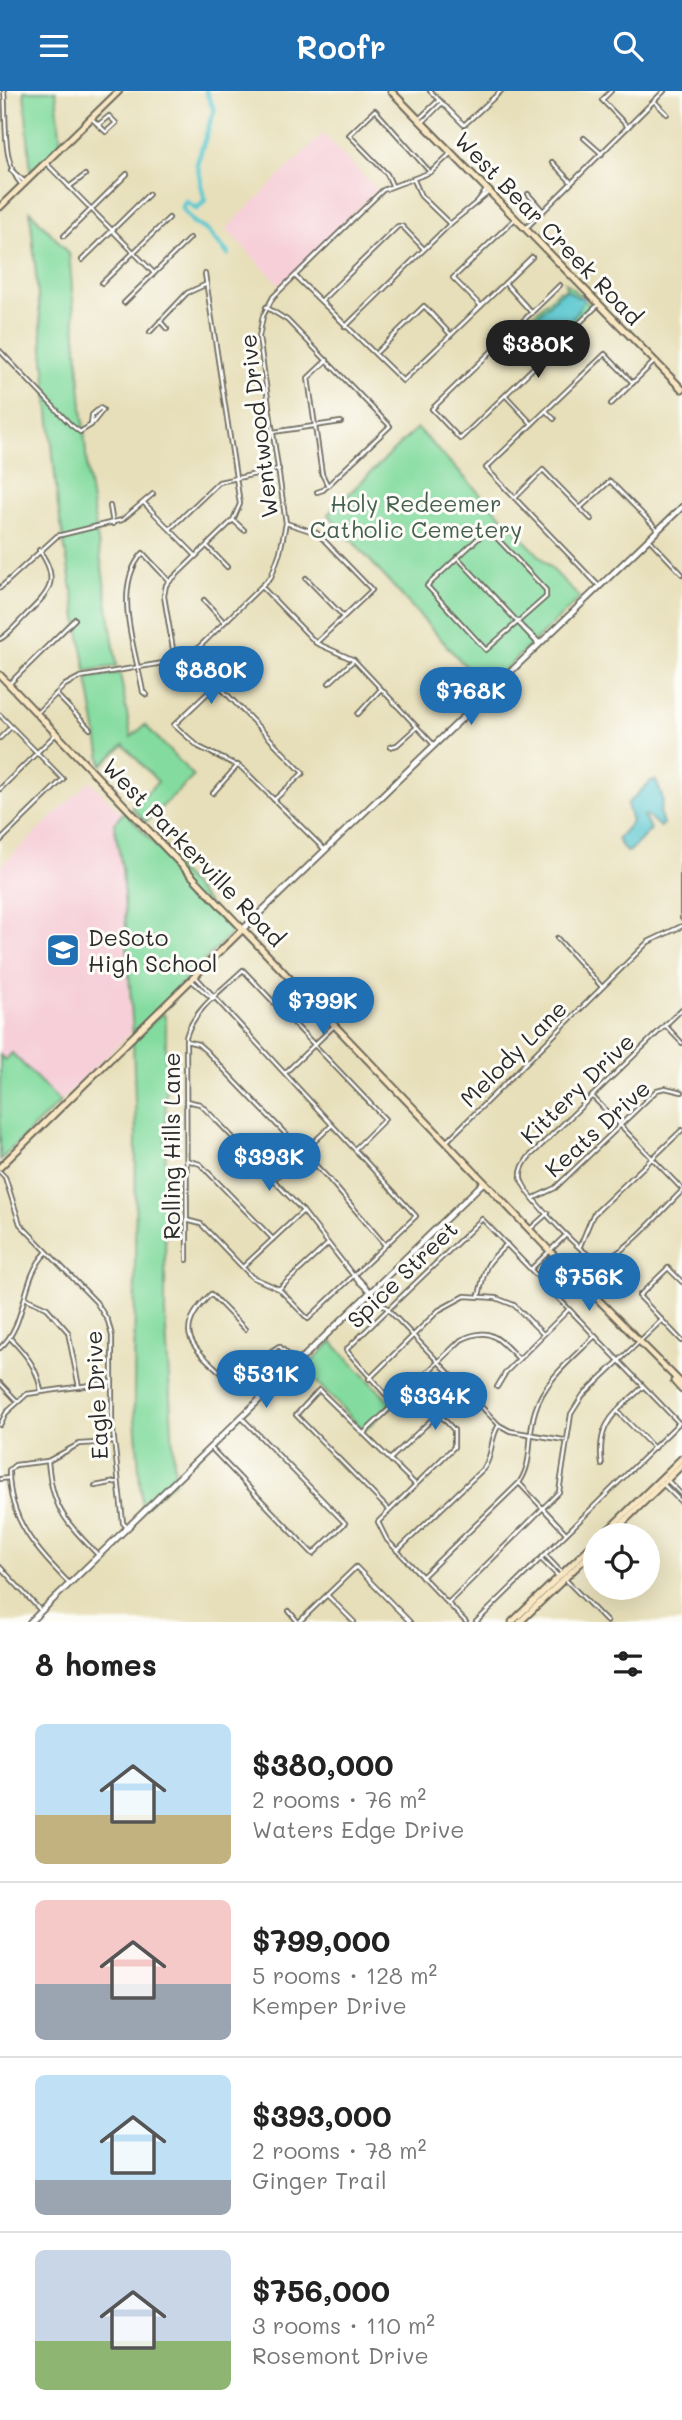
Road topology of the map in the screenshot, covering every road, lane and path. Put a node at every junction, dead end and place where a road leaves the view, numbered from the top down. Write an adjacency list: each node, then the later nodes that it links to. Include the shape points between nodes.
1 (4, 91): 8 (street)
2 (119, 91): 12 (main road)
3 (391, 91): 13 (main road, West Bear Creek Road)
4 (430, 91): 10 (street)
5 (501, 91): 10 (street, via 464,125)
6 (611, 91): 15 (street, via 602,100)
7 (664, 91): 9 (street)
8 (2, 98): 26 (street, via 7,159)
9 (654, 101): 11 (street); 15 (street)
10 (441, 102): 13 (street)
11 (667, 114)
12 (91, 118): 14 (street); 20 (main road)
13 (420, 121): 17 (main road, West Bear Creek Road)
14 (98, 125): 14 (street, via 106,132 116,123 108,116)
15 (628, 127): 18 (street)
16 (584, 138): 18 (street)
17 (451, 153): 21 (street); 29 (main road, West Bear Creek Road)
18 (601, 154): 25 (street)
19 (552, 162): 25 (street)
20 (46, 163): 26 (main road); 28 (street)
21 (431, 172): 24 (street); 27 (street, via 375,110 349,135)
22 (85, 174): 28 (street)
23 (127, 174): 33 (street)
24 (414, 180): 27 (street); 37 (street, via 421,196)
25 (571, 182): 34 (street)
26 (24, 184): 32 (main road)
27 (393, 185): 48 (street, Wentwood Drive)
28 (69, 187): 33 (street)
29 (488, 190): 36 (main road, West Bear Creek Road); 37 (street)
30 (149, 194): 39 (street)
31 (528, 194): 34 (street)
32 (0, 207)
33 (92, 209): 39 (street); 40 (street)
34 (543, 211): 38 (street)
35 (169, 218): 43 (street)
36 (515, 219): 38 (main road, West Bear Creek Road); 56 (street, via 453,278)
37 (450, 224): 42 (street)
38 (525, 229): 55 (main road, West Bear Creek Road)
39 (112, 231): 43 (street); 45 (street)
40 (64, 236)
41 (190, 239): 46 (street)
42 (424, 250): 53 (street, via 398,226); 60 (street)
43 (133, 252): 46 (street); 49 (street)
44 (532, 257): 50 (street)
45 (82, 260)
46 (154, 273): 54 (street)
47 (205, 274): 51 (street)
48 (294, 276): 53 (street); 57 (street, Wentwood Drive)
49 (102, 282)
50 (505, 283): 56 (street); 58 (street)
51 (207, 284): 59 (street, via 187,293); 82 (street)
52 (560, 285): 58 (street)
53 (320, 302): 60 (street)
54 (124, 303)
55 (599, 304): 67 (street); 69 (main road, West Bear Creek Road)
56 (481, 306): 64 (street)
57 (266, 307): 68 (street, via 287,320); 80 (street, Wentwood Drive, via 259,337)
58 (533, 313): 61 (street)
59 (160, 321): 62 (street); 63 (street)
60 (345, 327): 66 (street)
61 (517, 328): 67 (street); 72 (street, via 432,409 460,439)
62 (167, 329)
63 (150, 332)
64 (451, 335): 66 (street, via 424,306); 66 (street, via 403,381)
65 (0, 351): 78 (street, via 71,425 80,432)
66 (377, 352)
67 (544, 357): 72 (street)
68 (327, 360): 79 (street, via 308,377); 83 (street, via 390,426)
69 (655, 361): 70 (street); 71 (main road, West Bear Creek Road)
70 (633, 383): 73 (street); 74 (street, via 605,354)
71 (682, 389)
72 (505, 395): 77 (street)
73 (611, 404)
74 (546, 411): 75 (street); 77 (street)
75 (554, 419)
76 (341, 422): 79 (street)
77 (533, 424): 86 (street, via 486,468)
78 (91, 425): 78 (street, via 103,410 100,408 92,415)
79 (316, 426): 80 (street); 83 (street, via 322,474)
80 (273, 432): 81 (street, Wentwood Drive)
81 (279, 469): 82 (street); 93 (street, Wentwood Drive)
82 (237, 475): 92 (street, via 240,504); 95 (street, via 219,482)
83 (328, 486): 84 (street)
84 (317, 492)
85 (153, 494): 87 (street)
86 (515, 498): 90 (street, via 542,470); 107 (street)
87 (144, 503): 94 (street); 95 (street)
88 (110, 506): 94 (street)
89 (682, 507): 97 (street)
90 (580, 508): 91 (street); 97 (street, via 610,481)
91 (591, 519)
92 (233, 520): 96 (street); 99 (street)
93 (286, 523): 108 (street, Wentwood Drive, via 274,571); 111 (street, via 317,533 372,590)
94 (113, 524): 100 (street, via 69,531)
95 (170, 529): 101 (street)
96 (244, 530)
97 (658, 530): 98 (street)
98 (649, 539): 104 (street); 107 (street)
99 (206, 546): 101 (street); 103 (street)
100 (39, 550): 109 (street); 115 (street, via 49,564 51,585 45,597)
101 (196, 556): 106 (street)
102 (457, 557): 114 (street); 114 (street, via 490,531 525,567 546,590 546,597); 114 (street, via 427,586 484,650)
103 (226, 568)
104 (682, 574)
105 (306, 578): 111 (street)
106 (169, 581): 119 (street, via 164,596); 120 (street, via 143,552 133,566 127,597)
107 (599, 586): 117 (street)
108 (262, 587): 113 (street, Wentwood Drive); 116 (street)
109 (0, 588)
110 (204, 600): 113 (street)
111 (343, 616): 116 (street)
112 (75, 619): 124 (street)
113 (224, 622): 119 (street, Wentwood Drive, via 197,649)
114 (519, 622): 117 (street)
115 (1, 640)
116 (316, 643): 118 (street)
117 (540, 645): 137 (street)
118 (354, 660): 123 (street); 126 (street)
119 (175, 661): 120 (street, Wentwood Drive)
120 (139, 667): 127 (street, Wentwood Drive, via 80,677); 128 (street)
121 (231, 671): 125 (street)
122 (0, 674): 124 (main road, West Parkerville Road)
123 (329, 683)
124 (9, 684): 129 (main road, West Parkerville Road)
125 (218, 684): 140 (street, via 174,725 199,747); 143 (street, via 303,773)
126 (381, 689): 130 (street); 133 (street)
127 (56, 694): 129 (street, Wentwood Drive); 134 (street)
128 (147, 695)
129 (37, 713): 135 (main road, West Parkerville Road)
130 (358, 714)
131 (0, 715): 132 (street)
132 (12, 727): 136 (street); 139 (street)
133 (417, 727): 137 (street); 138 (street)
134 (90, 729)
135 (56, 734): 139 (street); 149 (main road, West Parkerville Road)
136 (0, 738)
137 (434, 745): 145 (street)
138 (390, 747)
139 (37, 753): 141 (street); 144 (street, via 63,779)
140 (238, 765): 142 (street); 143 (street)
141 (0, 789)
142 (213, 793)
143 (274, 800): 145 (street)
144 (0, 841)
145 (325, 850): 149 (street)
146 (682, 865): 147 (street)
147 (682, 918)
148 (682, 926): 152 (street, Melody Lane, via 653,939)
149 (243, 929): 151 (main road); 155 (main road, West Parkerville Road)
150 (557, 938): 152 (street)
151 (193, 978): 153 (street); 172 (main road)
152 (602, 987): 167 (street, Melody Lane)
153 (213, 999): 157 (street, Rolling Hills Lane, via 190,1023); 159 (street, Rolling Hills Lane, via 243,970); 160 (street)
154 (682, 1009): 156 (street, Kittery Drive)
155 (335, 1025): 159 (street); 167 (main road, West Parkerville Road)
156 (665, 1025): 158 (street); 162 (street, Kittery Drive)
157 (186, 1041): 163 (street, Rolling Hills Lane); 169 (street, via 206,1051)
158 (682, 1043)
159 (314, 1045): 160 (street); 168 (street, via 385,1119)
160 (285, 1073): 164 (street)
161 (682, 1092): 165 (street, Keats Drive, via 660,1088)
162 (592, 1096): 165 (street); 177 (street, Kittery Drive, via 528,1158 521,1179)
163 (186, 1101): 171 (street, Rolling Hills Lane); 174 (street, via 200,1104)
164 (333, 1123): 168 (street); 169 (street)
165 (620, 1125): 170 (street); 177 (street, Keats Drive, via 555,1188)
166 (682, 1130): 170 (street)
167 (446, 1141): 175 (main road, West Parkerville Road)
168 (356, 1148): 186 (street, via 416,1216)
169 (303, 1152): 174 (street); 186 (street)
170 (652, 1158): 176 (street); 187 (street, via 588,1220)
171 (186, 1160): 180 (street, Rolling Hills Lane); 183 (street, via 200,1164)
172 (0, 1167)
173 (0, 1172): 189 (street, Eagle Drive, via 20,1224)
174 (273, 1180): 178 (street)
175 (485, 1181): 181 (main road, West Parkerville Road); 196 (street)
176 (682, 1190): 187 (street, via 613,1255 592,1257)
177 (534, 1199): 179 (street)
178 (303, 1211): 183 (street); 184 (street)
179 (548, 1213): 181 (street); 182 (street)
180 (186, 1220): 190 (street, Rolling Hills Lane); 191 (street, via 201,1224)
181 (530, 1229): 188 (main road, West Parkerville Road)
182 (568, 1234): 187 (street); 188 (street)
183 (273, 1240): 191 (street)
184 (328, 1244): 193 (street); 195 (street)
185 (507, 1244): 192 (street); 197 (street, via 486,1264); 199 (street, Spice Street, via 482,1219)
186 (386, 1245): 193 (street)
187 (580, 1246)
188 (550, 1251): 192 (street); 208 (main road, West Parkerville Road)
189 (47, 1252): 198 (street, via 37,1262); 216 (street, Eagle Drive, via 106,1316 112,1336)
190 (187, 1260)
191 (242, 1267): 195 (street)
192 (531, 1269): 200 (street)
193 (355, 1275): 195 (street, via 308,1319); 196 (street)
194 (682, 1282): 201 (street, via 668,1268 639,1296)
195 (279, 1289)
196 (370, 1292): 199 (street); 214 (street)
197 (479, 1296): 203 (street, via 514,1305); 204 (street, via 447,1304)
198 (25, 1298): 206 (street); 219 (street, via 47,1308 68,1332)
199 (388, 1309): 204 (street); 215 (street, Spice Street, via 346,1352)
200 (568, 1310): 203 (street); 205 (street)
201 (662, 1319): 207 (street); 208 (street)
202 (245, 1329): 214 (street, via 211,1294 194,1311 188,1327 194,1345 233,1384 279,1346)
203 (543, 1334): 211 (street)
204 (413, 1336): 213 (street); 215 (street)
205 (595, 1336): 212 (street); 233 (street, via 548,1386 535,1410)
206 (11, 1339): 209 (street); 224 (street, via 31,1360)
207 (682, 1341)
208 (639, 1342): 210 (main road, West Parkerville Road); 212 (street)
209 (0, 1348)
210 (654, 1357): 218 (main road, West Parkerville Road); 223 (main road, West Parkerville Road)
211 (519, 1359): 213 (street, via 492,1335 477,1332); 220 (street)
212 (619, 1361): 221 (street); 234 (street, via 583,1395 571,1414)
213 (437, 1362): 222 (street); 226 (street)
214 (297, 1363): 229 (street)
215 (369, 1379): 226 (street)
216 (112, 1382): 219 (street); 235 (street, Eagle Drive)
217 (0, 1383): 225 (street)
218 (682, 1384)
219 (79, 1387): 224 (street)
220 (497, 1387)
221 (644, 1387): 227 (street); 237 (street, via 679,1423)
222 (464, 1389): 228 (street); 231 (street)
223 (682, 1390)
224 (41, 1391): 225 (street)
225 (18, 1401): 230 (street)
226 (394, 1404): 232 (street)
227 (617, 1411): 237 (street); 241 (street, via 605,1424 599,1445)
228 (438, 1413): 239 (street); 248 (street, via 454,1430 454,1447)
229 (241, 1417): 236 (street); 236 (street, via 345,1523 313,1554)
230 (0, 1425)
231 (499, 1425): 233 (street); 257 (street, via 484,1468)
232 (364, 1433): 239 (street); 253 (street, via 319,1390 296,1415)
233 (530, 1435): 234 (street); 247 (street, via 528,1471)
234 (565, 1440): 252 (street, via 559,1492)
235 (114, 1442): 240 (street, via 79,1444); 246 (street, Eagle Drive)
236 (210, 1447): 255 (street)
237 (654, 1448): 256 (street)
238 (682, 1458): 245 (main road)
239 (390, 1459): 248 (street)
240 (48, 1461): 243 (street, via 15,1465); 259 (street, via 56,1506)
241 (602, 1465)
242 (682, 1465): 245 (main road)
243 (9, 1478): 244 (street); 266 (street, via 11,1500 23,1530)
244 (0, 1479)
245 (663, 1480): 250 (street); 251 (street); 254 (main road)
246 (117, 1481): 249 (street); 255 (street, Eagle Drive)
247 (519, 1483): 252 (street); 265 (street)
248 (415, 1484): 253 (street)
249 (95, 1486)
250 (682, 1495)
251 (682, 1503)
252 (543, 1509): 256 (street); 268 (street)
253 (389, 1510): 257 (street, via 378,1522)
254 (618, 1523)
255 (127, 1527): 259 (street)
256 (566, 1532): 260 (street)
257 (397, 1551): 265 (street)
258 (583, 1554): 264 (main road)
259 (98, 1555): 266 (street)
260 (545, 1555): 261 (street); 264 (street)
261 (541, 1559): 264 (street); 276 (street)
262 (583, 1559): 264 (main road)
263 (0, 1567): 269 (street)
264 (562, 1576): 277 (main road); 278 (main road); 279 (street)
265 (422, 1577): 268 (street)
266 (69, 1583): 269 (street)
267 (328, 1595): 272 (street); 273 (street); 274 (street, via 356,1567)
268 (448, 1603): 275 (street)
269 (41, 1611): 271 (street)
270 (289, 1611): 272 (street)
271 (30, 1622)
272 (299, 1622)
273 (354, 1622)
274 (410, 1622)
275 (466, 1622)
276 (476, 1622)
277 (512, 1622)
278 (520, 1622)
279 (607, 1622)

